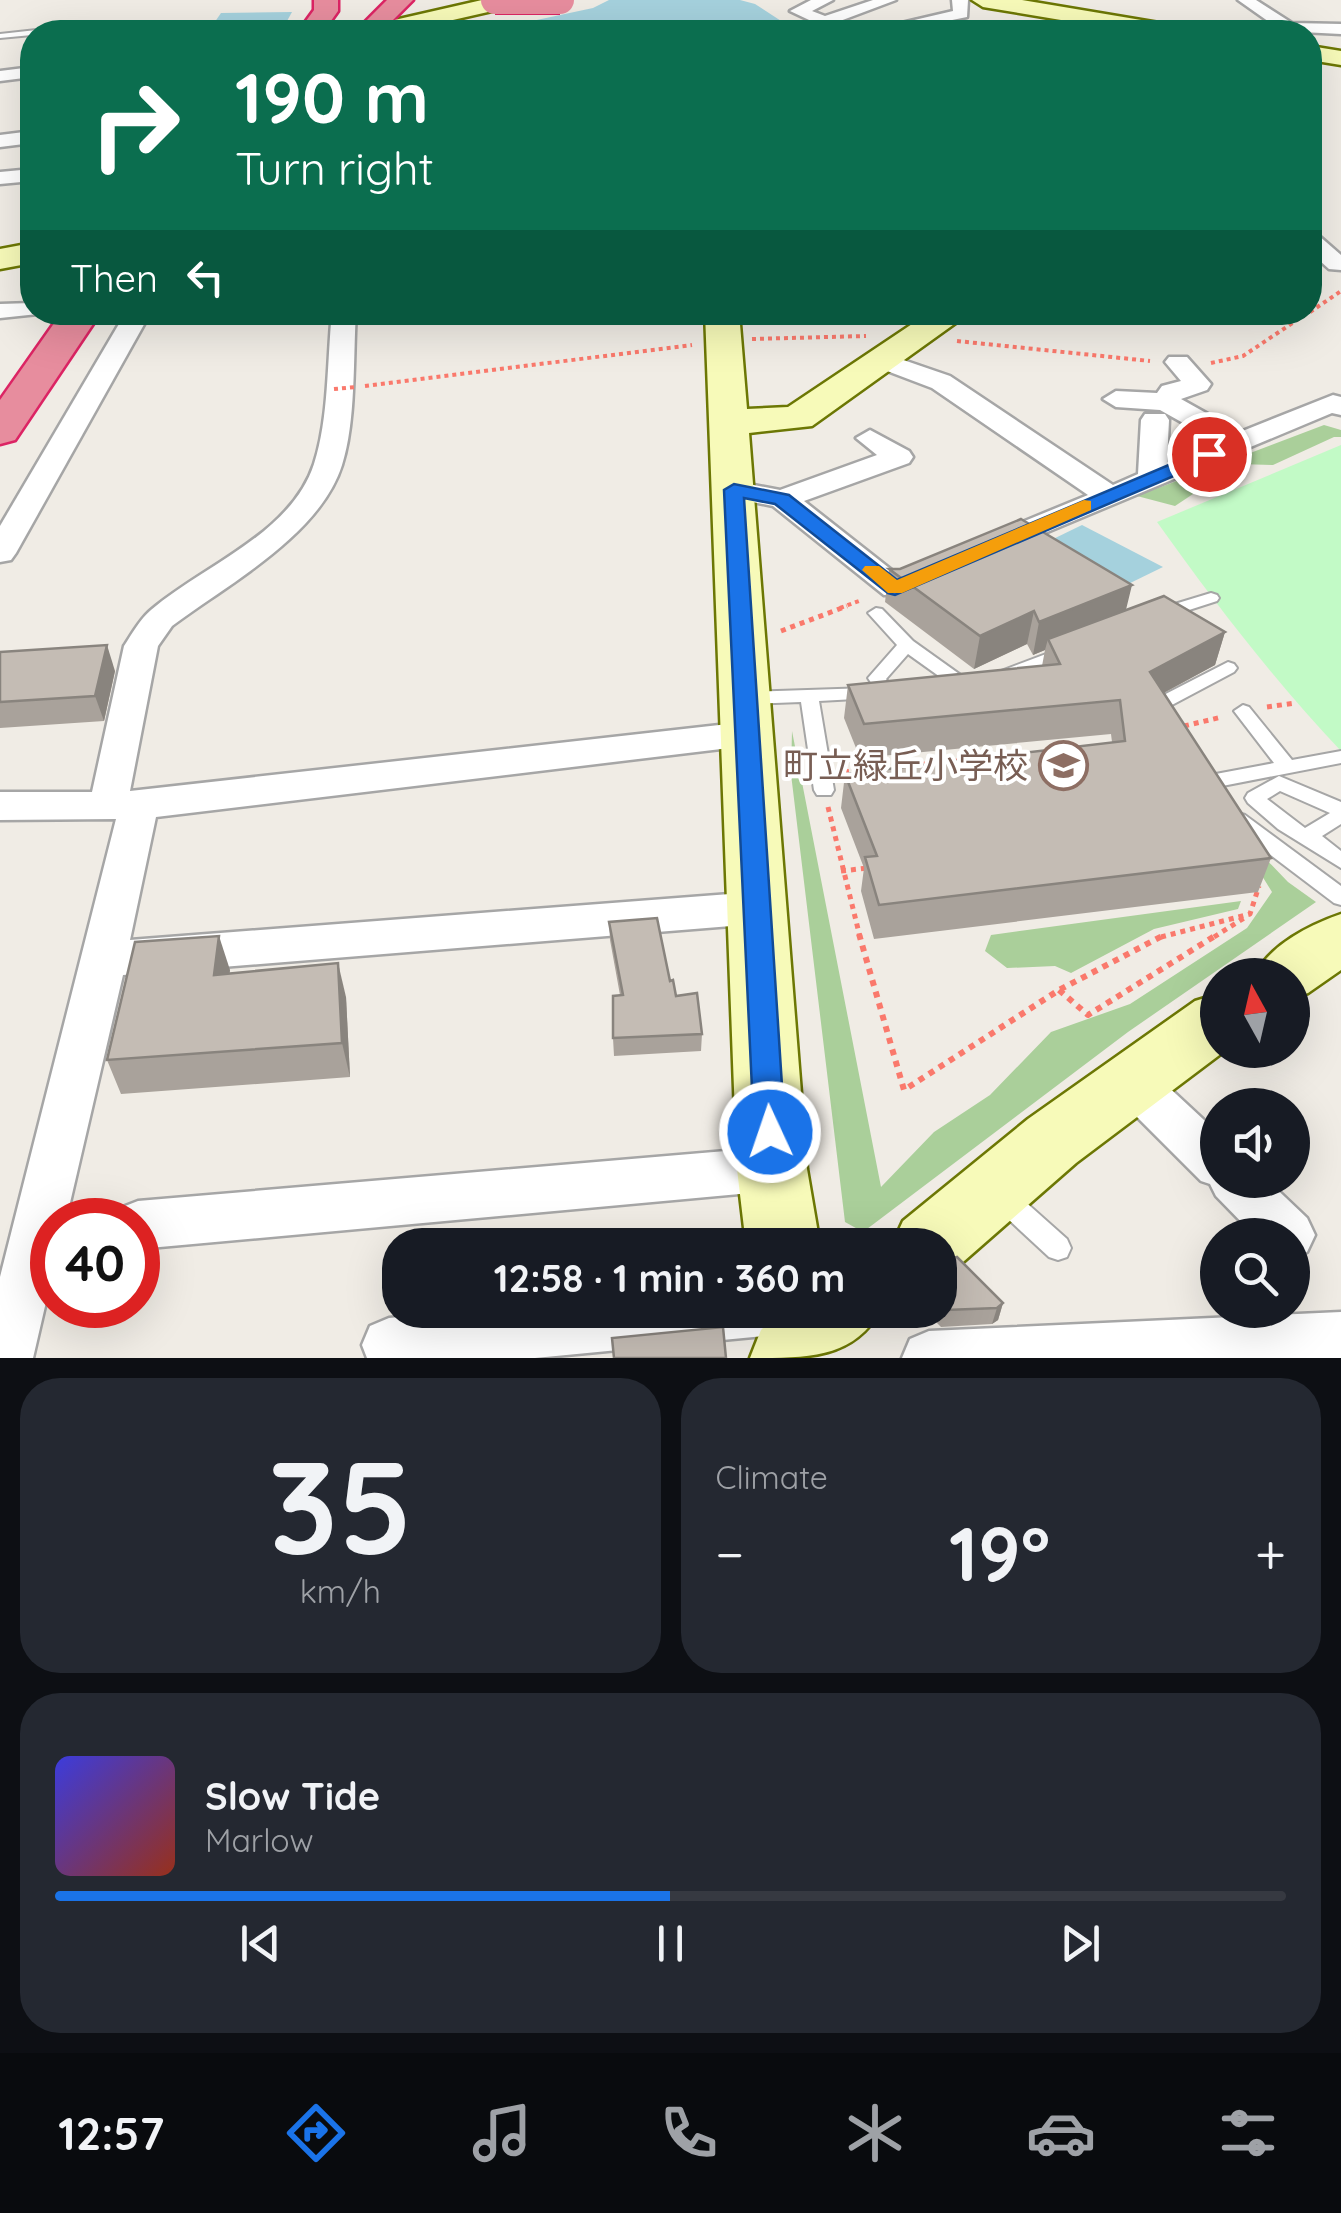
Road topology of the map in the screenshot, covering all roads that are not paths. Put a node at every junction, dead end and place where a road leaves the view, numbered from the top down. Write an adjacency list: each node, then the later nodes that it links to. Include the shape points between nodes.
1 (370, 0): 14 (highway)
2 (388, 0): 15 (highway)
3 (401, 0): 16 (highway)
4 (495, 0): 6 (highway, bridge)
5 (511, 0): 17 (street)
6 (560, 0)
7 (826, 0): 18 (street, via 798,11)
8 (888, 0): 19 (street)
9 (960, 0): 20 (street, via 962,14)
10 (1246, 0): 13 (street)
11 (990, 1): 21 (street)
12 (1304, 11): 13 (street)
13 (1266, 14): 22 (street)
14 (349, 20)
15 (369, 20)
16 (385, 20)
17 (424, 20)
18 (819, 20)
19 (830, 20)
20 (931, 20)
21 (1089, 20)
22 (1275, 20)
23 (31, 325): 31 (highway)
24 (73, 325): 36 (highway)
25 (132, 325): 43 (street)
26 (343, 325): 59 (street, via 333,441 314,496 287,526 160,618 141,646)
27 (935, 325): 29 (street)
28 (724, 326): 35 (street)
29 (883, 361): 35 (street, via 798,418); 41 (street, via 941,382)
30 (1178, 362): 34 (street, via 1198,384 1171,392)
31 (0, 381)
32 (1116, 399): 34 (street)
33 (1338, 404): 38 (street)
34 (1160, 411): 38 (street); 39 (street)
35 (732, 422): 40 (street)
36 (0, 430)
37 (870, 438): 42 (street, via 899,457)
38 (1238, 442): 39 (street)
39 (1152, 478): 41 (street)
40 (734, 490): 42 (street); 54 (street)
41 (1108, 495): 42 (street, via 895,588)
42 (782, 499)
43 (0, 553)
44 (1211, 598): 46 (lane)
45 (876, 613): 47 (lane)
46 (1149, 618)
47 (907, 645): 50 (lane); 51 (lane, via 878,678)
48 (1079, 646): 50 (lane)
49 (1228, 668): 55 (lane, via 1160,704)
50 (977, 683): 51 (lane)
51 (906, 691): 52 (lane)
52 (809, 696): 54 (lane); 58 (lane)
53 (1242, 711): 57 (lane)
54 (745, 716): 59 (street); 65 (street)
55 (1176, 728)
56 (1341, 757): 57 (lane)
57 (1288, 766): 64 (lane, via 1222,796)
58 (823, 782)
59 (124, 805): 60 (street); 67 (street)
60 (0, 806)
61 (1341, 813): 62 (lane, via 1308,835); 62 (lane, via 1279,783 1256,798 1270,816)
62 (1318, 843): 63 (lane)
63 (1341, 860)
64 (1341, 897)
65 (756, 908): 67 (street); 72 (street)
66 (1341, 938): 68 (street)
67 (105, 959): 74 (street)
68 (1310, 959)
69 (1200, 1033): 70 (street)
70 (1132, 1082): 71 (street); 73 (street)
71 (1200, 1148)
72 (772, 1170): 77 (street); 78 (street)
73 (994, 1190): 79 (street); 80 (lane)
74 (52, 1198)
75 (1251, 1198): 76 (street)
76 (1271, 1218)
77 (160, 1223)
78 (781, 1228)
79 (949, 1228)
80 (1058, 1248)
81 (30, 1280): 86 (street)
82 (798, 1332): 84 (street)
83 (1341, 1340): 85 (street)
84 (389, 1345)
85 (1136, 1354): 87 (street)
86 (6, 1358)
87 (928, 1358)

